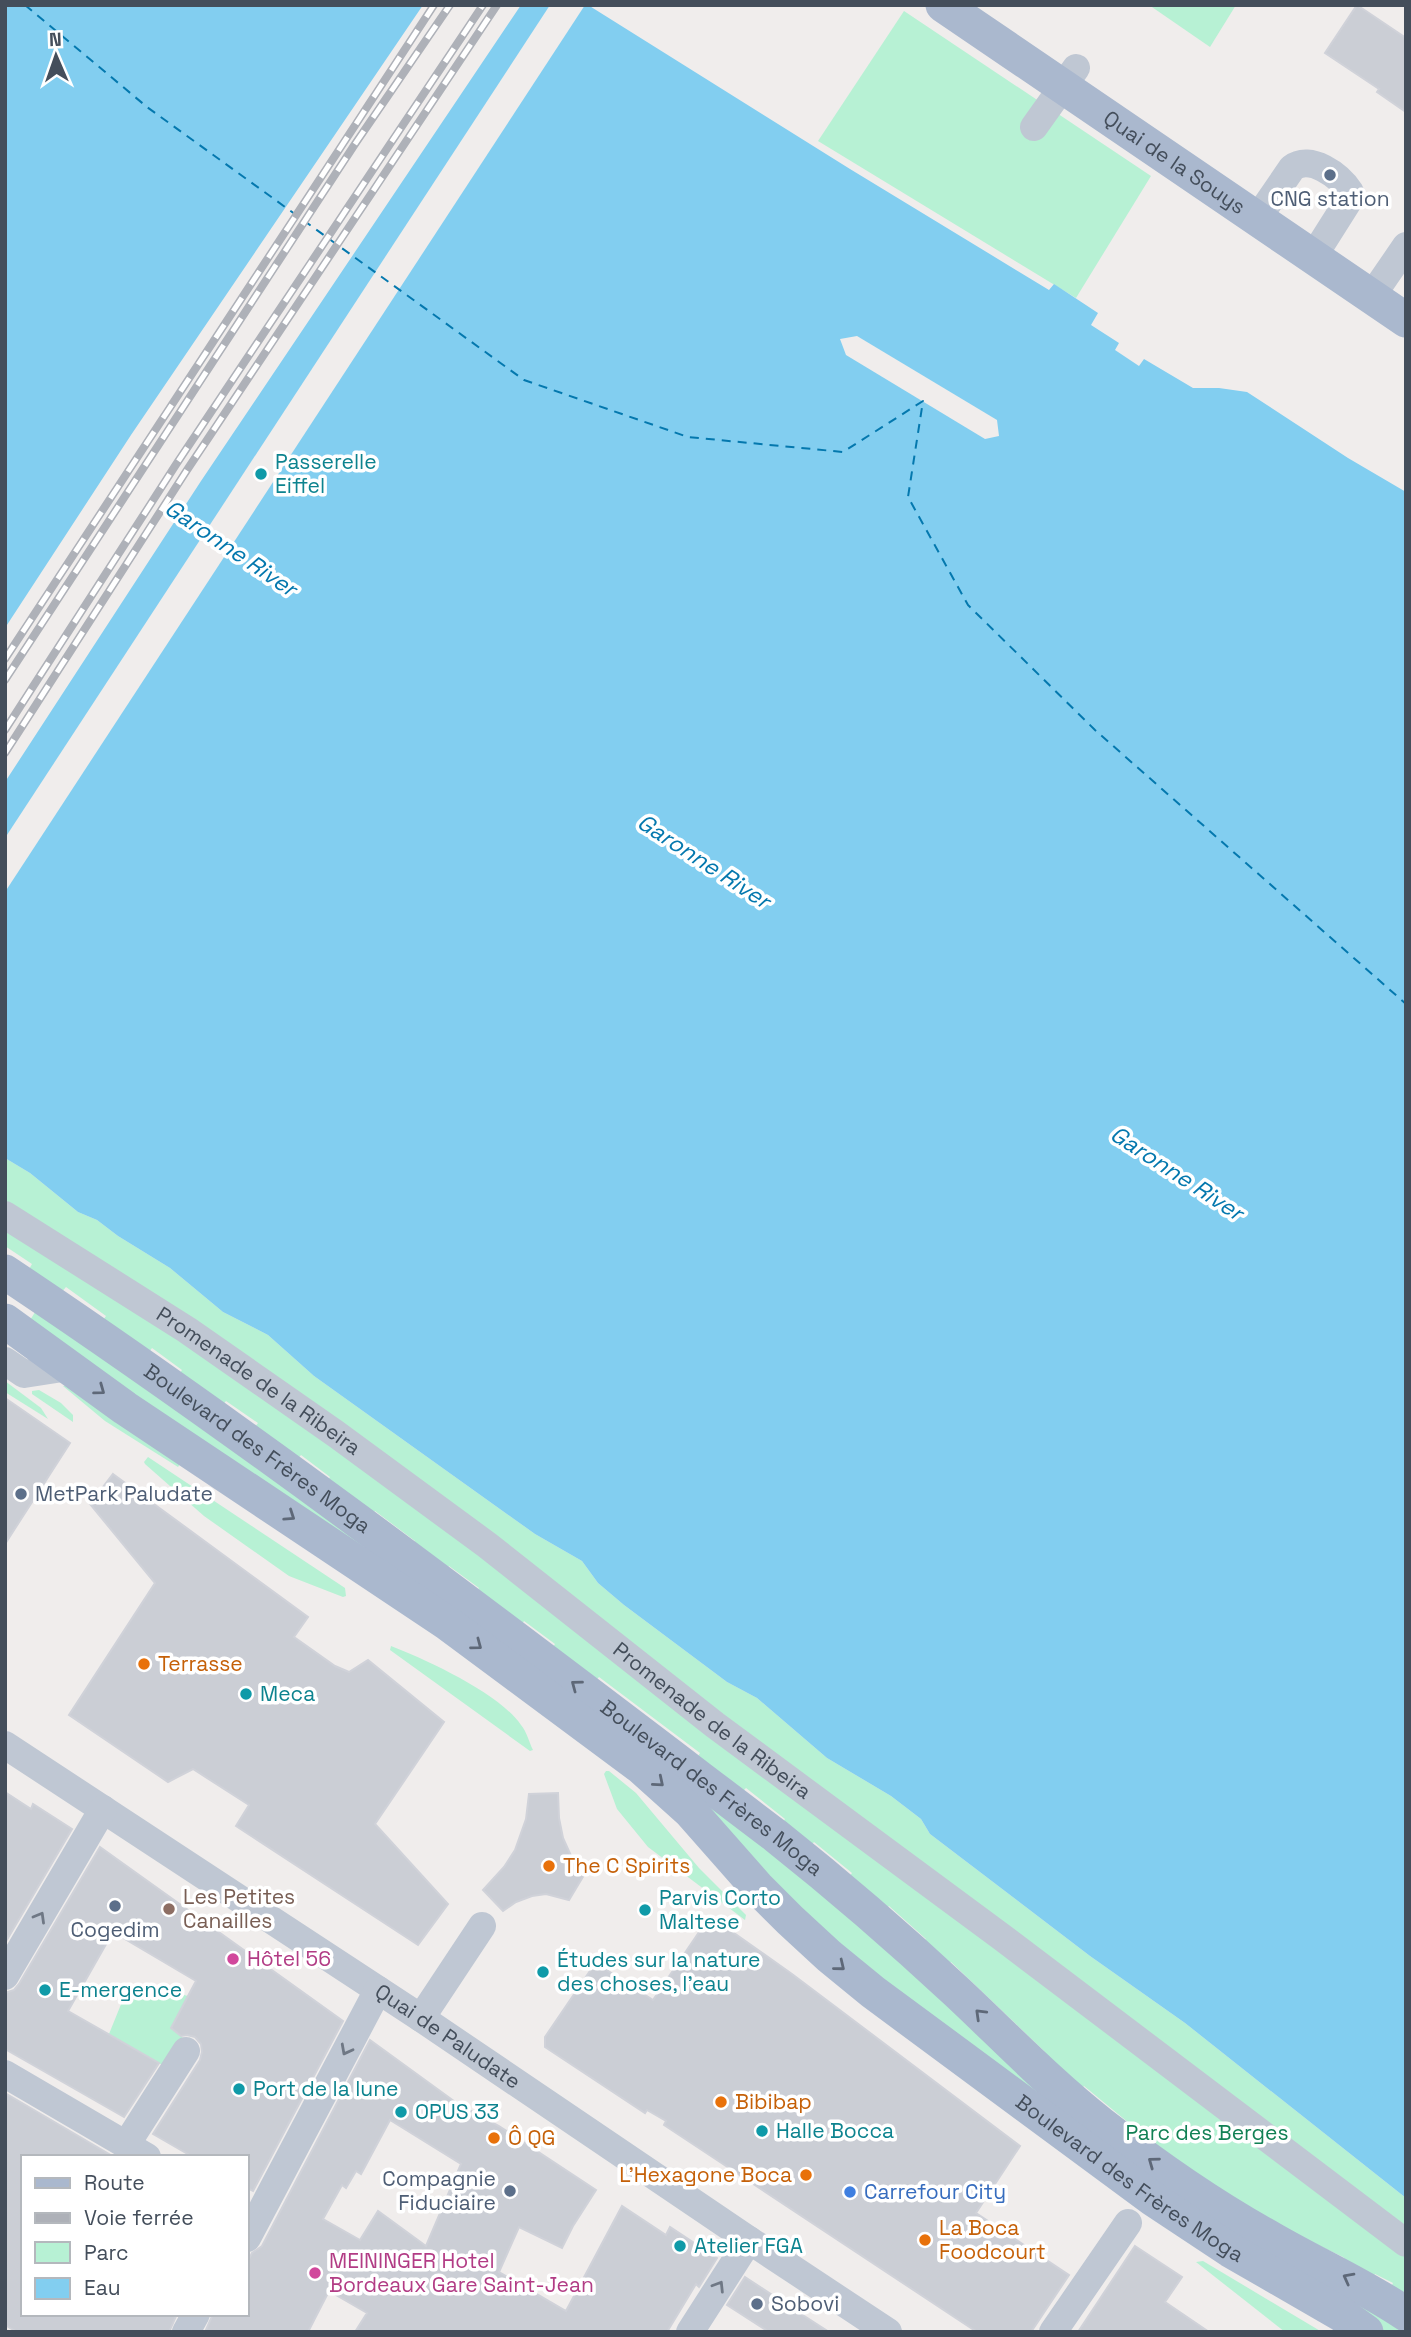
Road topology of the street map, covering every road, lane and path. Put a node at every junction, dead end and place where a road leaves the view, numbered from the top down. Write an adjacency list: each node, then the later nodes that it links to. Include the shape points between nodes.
1 (943, 5): 3 (main road, Quai de la Souys)
2 (984, 5): 3 (main road, Quai de la Souys)
3 (1070, 78): 4 (street); 5 (main road, Quai de la Souys)
4 (1034, 127)
5 (1264, 210): 7 (main road, Quai de la Souys); 7 (street, via 1299,163 1313,163 1346,184 1349,200)
6 (1406, 246): 8 (street)
7 (1319, 248): 8 (main road, Quai de la Souys)
8 (1387, 290): 9 (main road, Quai de la Souys)
9 (1406, 320)
10 (5, 1215): 29 (street, Promenade de la Ribeira, via 187,1330 336,1434 487,1545 715,1725)
11 (5, 1272): 13 (main road, Boulevard des Frères Moga)
12 (5, 1288): 13 (street)
13 (47, 1300): 30 (main road, Boulevard des Frères Moga, one-way to 13, via 1234,2217 1098,2122 860,1903 776,1836 349,1515)
14 (5, 1321): 16 (main road, Boulevard des Frères Moga)
15 (5, 1361): 16 (street, via 24,1374)
16 (69, 1367): 36 (main road, Boulevard des Frères Moga, one-way to 36, via 447,1623 641,1767 690,1811 790,1920 873,1992 1153,2199)
17 (5, 1745): 18 (street, Quai de Paludate)
18 (103, 1809): 20 (street, one-way to 18); 21 (street, Quai de Paludate)
19 (482, 1926): 22 (street)
20 (5, 1976)
21 (378, 1990): 22 (street, Quai de Paludate); 27 (street, one-way to 27)
22 (421, 2018): 28 (street, Quai de Paludate)
23 (186, 2051): 25 (street)
24 (5, 2074): 25 (street)
25 (136, 2151)
26 (1128, 2223): 35 (street)
27 (250, 2224)
28 (749, 2240): 33 (street, one-way to 28); 34 (street, Quai de Paludate)
29 (1406, 2243)
30 (1406, 2314)
31 (195, 2316): 32 (street)
32 (186, 2332)
33 (690, 2332)
34 (888, 2332)
35 (1053, 2332)
36 (1366, 2332)

